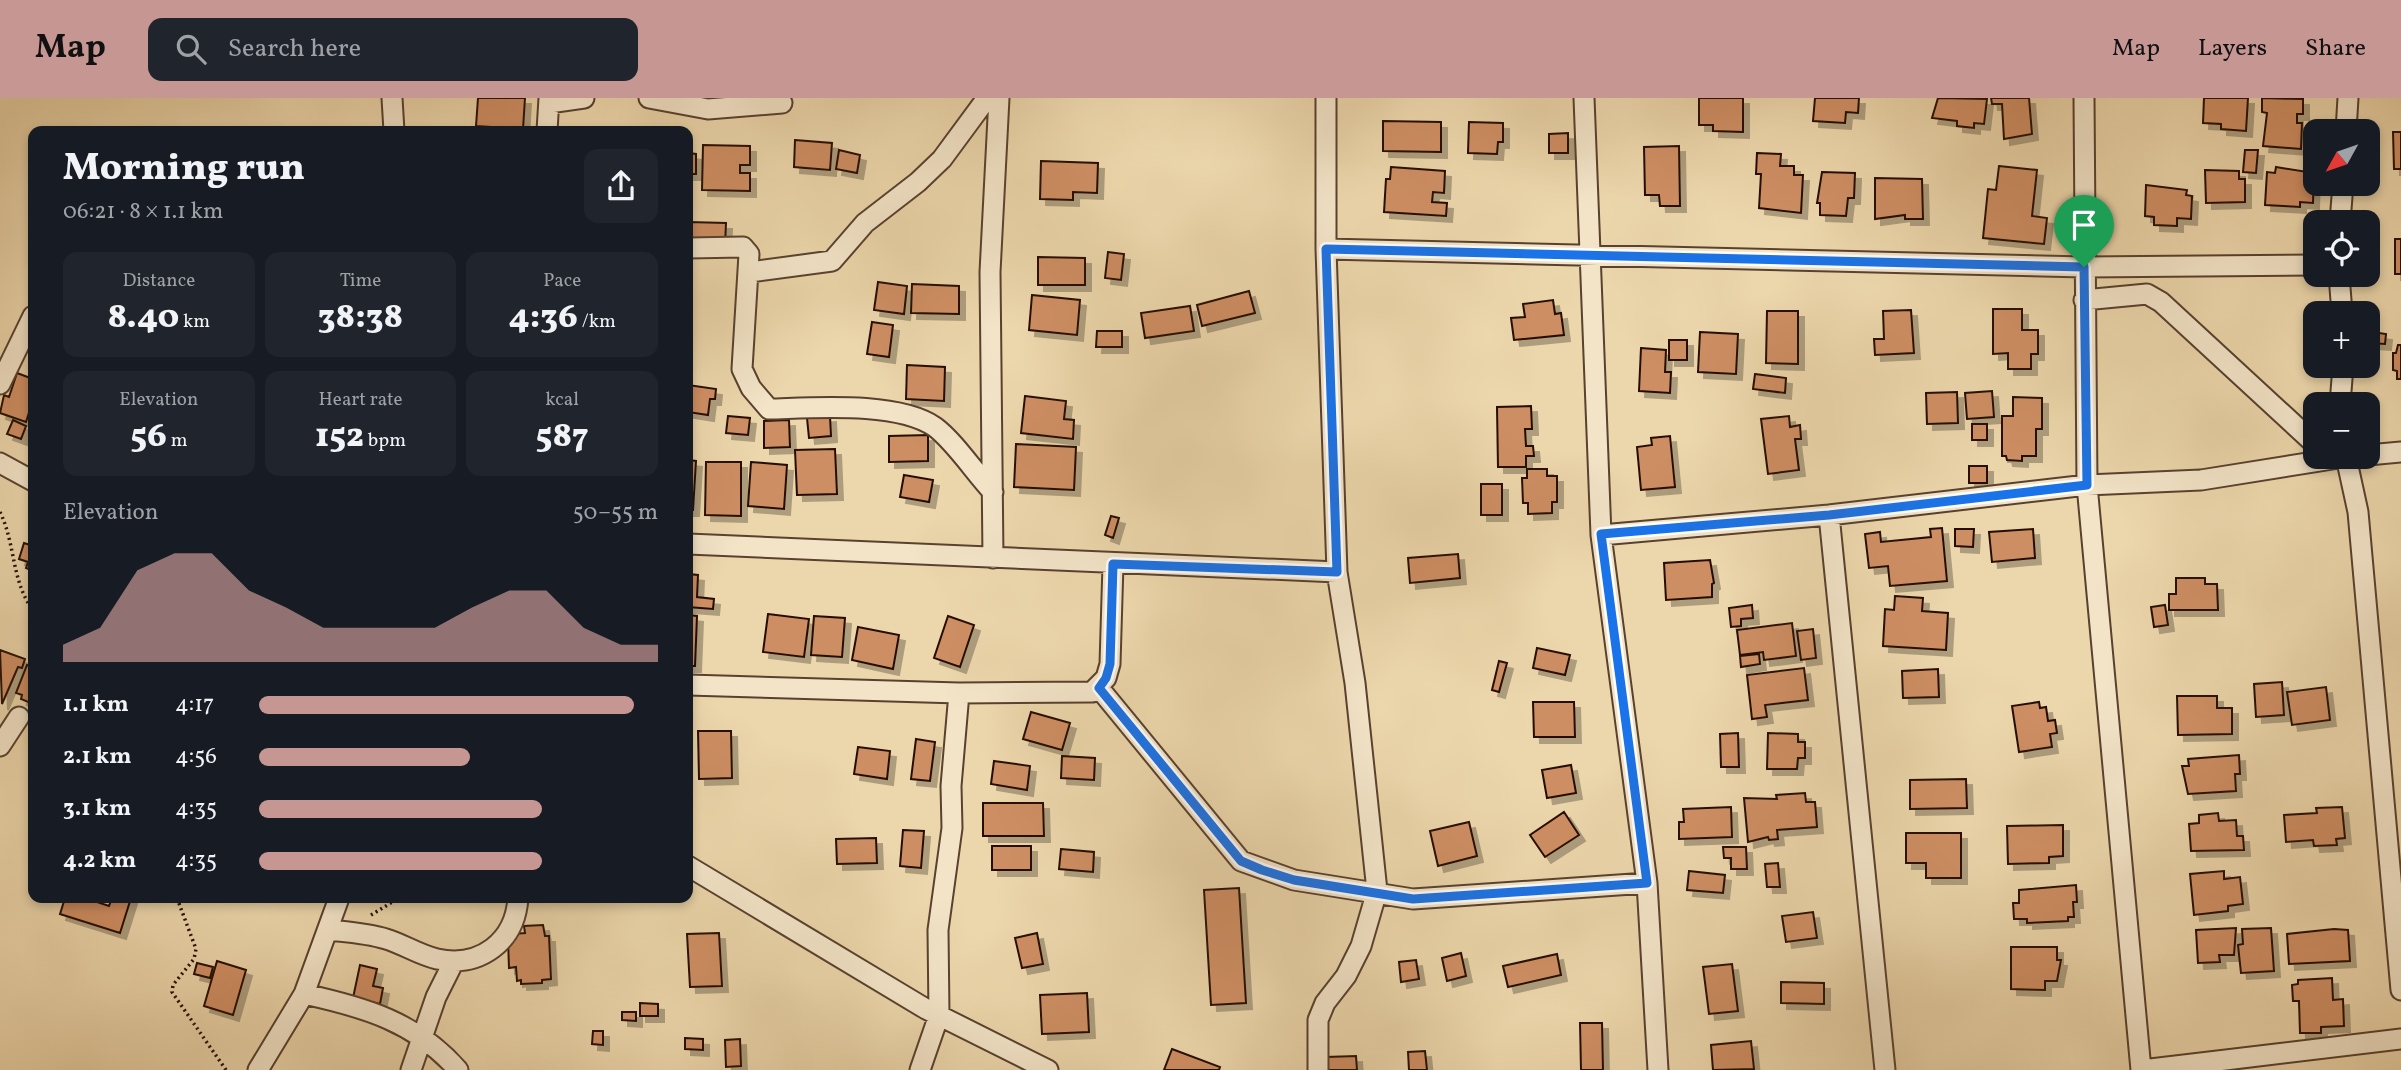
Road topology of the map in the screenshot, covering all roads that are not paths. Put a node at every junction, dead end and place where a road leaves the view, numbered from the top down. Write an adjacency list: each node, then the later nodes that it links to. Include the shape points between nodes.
1 (392, 98): 13 (street)
2 (584, 98): 10 (street)
3 (649, 98): 11 (street, via 708,109)
4 (987, 98): 20 (street, via 942,159 865,223 832,261)
5 (999, 98): 32 (street, via 990,272)
6 (1326, 98): 16 (street)
7 (1584, 98): 17 (street)
8 (2084, 98): 19 (street)
9 (2348, 98): 12 (street)
10 (549, 101): 14 (street)
11 (782, 103)
12 (2347, 119)
13 (394, 126)
14 (547, 126)
15 (693, 248): 20 (street, via 743,247 749,254)
16 (1326, 249): 17 (street); 38 (street)
17 (1589, 256): 19 (street); 34 (street)
18 (2303, 265): 19 (street)
19 (2084, 267): 21 (street)
20 (750, 272): 32 (street, via 742,369 769,409 856,408 918,420 934,427)
21 (2084, 300): 24 (street, via 2147,295 2161,302); 31 (street)
22 (28, 326): 23 (street)
23 (0, 384)
24 (2303, 433)
25 (2401, 452): 26 (street)
26 (2380, 454)
27 (0, 463): 30 (street)
28 (2303, 463): 31 (street, via 2201,480)
29 (2342, 469): 51 (street, via 2358,512)
30 (28, 478)
31 (2087, 485): 33 (street); 65 (street)
32 (993, 492): 36 (street)
33 (1829, 515): 34 (street); 64 (street)
34 (1601, 534): 45 (street)
35 (693, 544): 36 (street)
36 (993, 558): 37 (street)
37 (1113, 564): 38 (street); 40 (street, via 1110,664)
38 (1337, 572): 46 (street, via 1355,683)
39 (693, 685): 41 (street)
40 (1099, 688): 41 (street, via 1081,693); 46 (street, via 1241,861 1294,880)
41 (959, 693): 53 (street, via 952,828 938,930)
42 (19, 718): 43 (street)
43 (0, 746)
44 (693, 869): 53 (street)
45 (1647, 883): 46 (street, via 1413,899); 63 (street)
46 (1377, 891): 62 (street, via 1361,946 1318,1020)
47 (337, 903): 49 (street)
48 (518, 903): 50 (street, via 509,933 499,944 482,956)
49 (328, 930): 50 (street, via 387,939 435,959); 52 (street)
50 (454, 961): 54 (street)
51 (2401, 990)
52 (304, 994): 54 (street, via 358,1008); 57 (street)
53 (939, 1015): 60 (street); 61 (street)
54 (422, 1035): 58 (street); 59 (street)
55 (2401, 1039): 56 (street)
56 (2192, 1067): 65 (street)
57 (258, 1070)
58 (411, 1070)
59 (458, 1070)
60 (920, 1070)
61 (1048, 1070)
62 (1318, 1070)
63 (1658, 1070)
64 (1885, 1070)
65 (2142, 1070)

